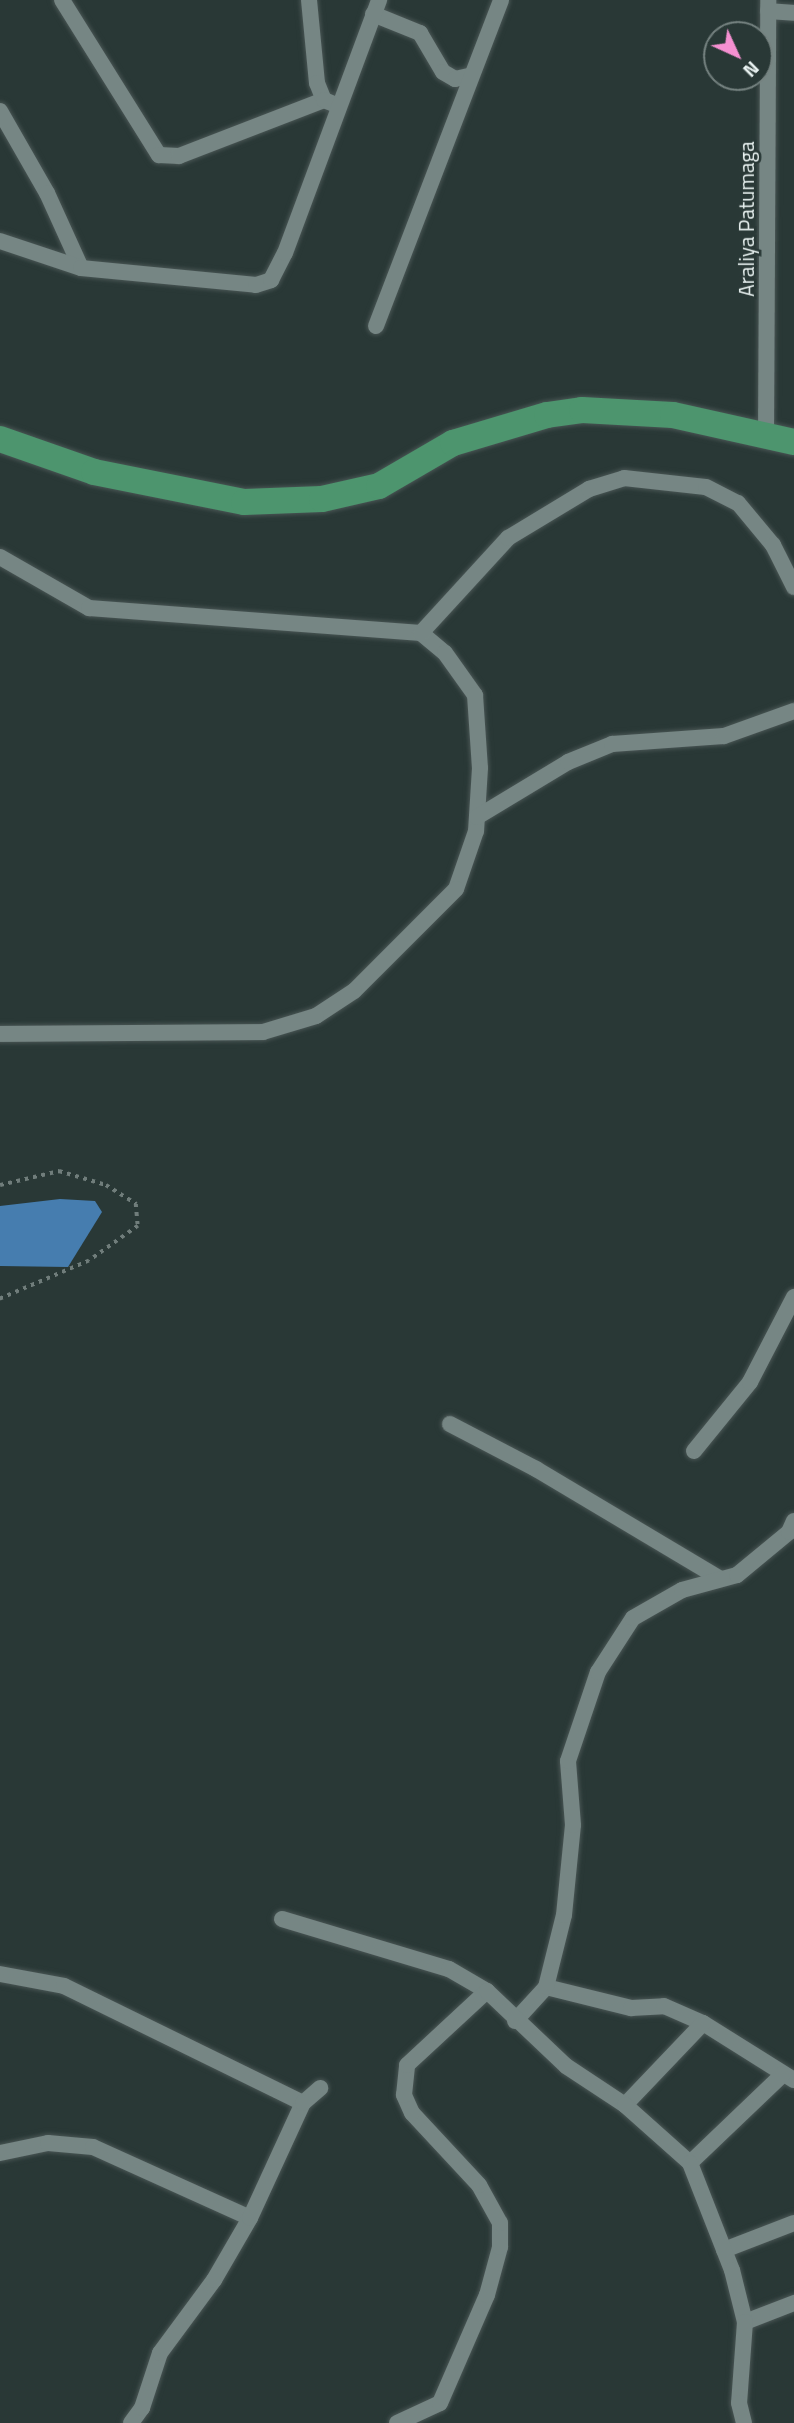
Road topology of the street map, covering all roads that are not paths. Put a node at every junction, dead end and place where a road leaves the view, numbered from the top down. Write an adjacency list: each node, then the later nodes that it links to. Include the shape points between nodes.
1 (62, 0): 8 (street, via 159,155 179,156)
2 (309, 0): 8 (street, via 317,83)
3 (501, 0): 7 (street)
4 (768, 6): 6 (street); 15 (street, Araliya Patumaga)
5 (376, 7): 7 (street, via 420,33 443,72 456,79); 9 (street)
6 (794, 13)
7 (472, 75): 13 (street)
8 (324, 100): 9 (street)
9 (339, 107): 12 (street, via 271,280 256,285)
10 (0, 111): 12 (street, via 47,193)
11 (0, 241): 12 (street)
12 (81, 268)
13 (376, 326)
14 (0, 439): 15 (main road, via 94,472 244,502 322,499 379,486 453,443 547,415 582,410 673,415)
15 (766, 439): 16 (main road)
16 (794, 442)
17 (0, 556): 19 (street, via 89,608)
18 (794, 587): 19 (street, via 774,545 738,503 706,487 624,478 589,489 508,538)
19 (421, 633): 21 (street, via 445,653 475,695 480,768)
20 (794, 711): 21 (street, via 724,736 612,744 568,762)
21 (477, 817): 22 (street, via 456,889 354,991 316,1016 262,1032)
22 (0, 1034)
23 (794, 1297): 25 (street, via 751,1382)
24 (450, 1424): 27 (street, via 536,1469)
25 (694, 1451)
26 (794, 1521): 27 (street, via 789,1532 737,1575)
27 (719, 1578): 30 (street, via 682,1590 633,1618 598,1672 568,1761 573,1825 564,1914)
28 (282, 1919): 31 (street, via 449,1969)
29 (0, 1974): 36 (street, via 64,1986)
30 (546, 1987): 32 (street); 33 (street, via 631,2008 664,2006)
31 (487, 1992): 32 (street); 46 (street, via 407,2065 404,2095 412,2113 480,2185 499,2223 500,2246 487,2295 440,2403)
32 (515, 2021): 37 (street, via 566,2066)
33 (702, 2023): 34 (street); 37 (street)
34 (789, 2077): 39 (street)
35 (320, 2088): 36 (street)
36 (303, 2103): 40 (street)
37 (625, 2105): 39 (street)
38 (0, 2153): 40 (street, via 48,2143 93,2147)
39 (690, 2163): 42 (street)
40 (250, 2218): 45 (street, via 214,2280 160,2353 142,2408)
41 (794, 2223): 42 (street)
42 (724, 2250): 44 (street)
43 (794, 2303): 44 (street)
44 (745, 2322): 47 (street, via 739,2403)
45 (131, 2423)
46 (397, 2423)
47 (744, 2423)

